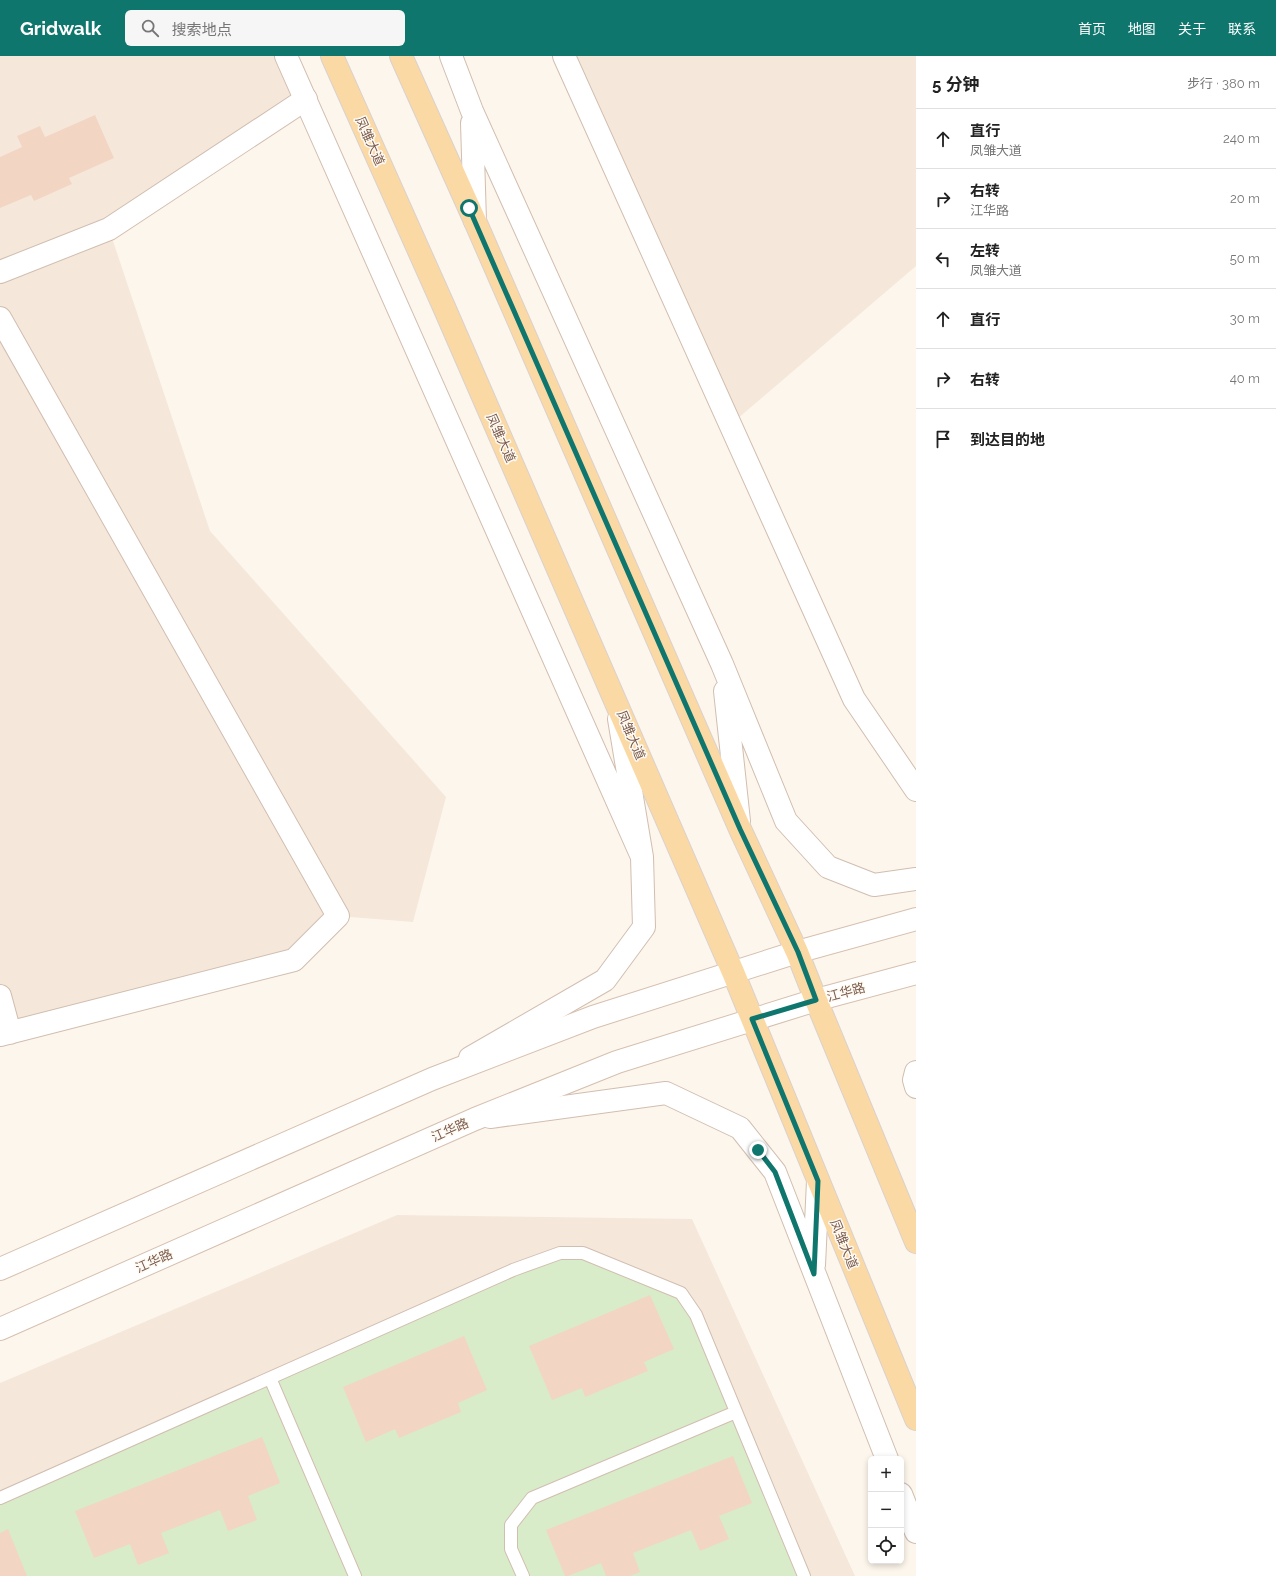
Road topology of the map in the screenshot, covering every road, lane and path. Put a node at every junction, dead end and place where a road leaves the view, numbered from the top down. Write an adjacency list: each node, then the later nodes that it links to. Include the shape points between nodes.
1 (286, 56): 6 (street)
2 (332, 56): 12 (main road, 凤雏大道)
3 (402, 56): 8 (main road)
4 (451, 56): 7 (street)
5 (564, 56): 13 (street, via 854,699)
6 (306, 99): 9 (street, via 109,229); 15 (street)
7 (472, 111): 8 (street); 11 (street)
8 (475, 221): 14 (main road)
9 (0, 272)
10 (0, 318): 24 (street, via 338,916 294,960)
11 (722, 664): 14 (street); 16 (street, via 786,821 828,867 874,885)
12 (615, 699): 15 (street); 19 (main road, 凤雏大道)
13 (916, 790)
14 (740, 829): 18 (main road)
15 (642, 857): 26 (street, via 644,927 605,980)
16 (916, 879)
17 (916, 919): 18 (street)
18 (798, 952): 19 (street); 22 (main road)
19 (733, 972): 23 (main road, 凤雏大道); 26 (street, via 592,1017)
20 (916, 973): 22 (street, 江华路)
21 (0, 996): 24 (street)
22 (816, 1000): 23 (street, 江华路); 30 (main road)
23 (752, 1019): 28 (street, 江华路, via 617,1062); 29 (main road, 凤雏大道)
24 (5, 1034)
25 (916, 1072): 27 (street)
26 (432, 1079): 31 (street)
27 (916, 1086)
28 (475, 1119): 32 (street, via 666,1093 740,1128 775,1172); 33 (street, 江华路)
29 (818, 1181): 32 (street); 36 (main road, 凤雏大道)
30 (916, 1242)
31 (0, 1269)
32 (814, 1274): 37 (street)
33 (0, 1329)
34 (270, 1378): 35 (lane, via 513,1270 560,1253 583,1253 682,1293 696,1315); 38 (lane); 41 (lane)
35 (736, 1412): 42 (lane, via 532,1498 511,1525 511,1549); 43 (lane)
36 (916, 1419)
37 (886, 1456)
38 (0, 1498)
39 (904, 1502): 40 (street)
40 (916, 1532)
41 (353, 1575)
42 (523, 1576)
43 (804, 1576)

